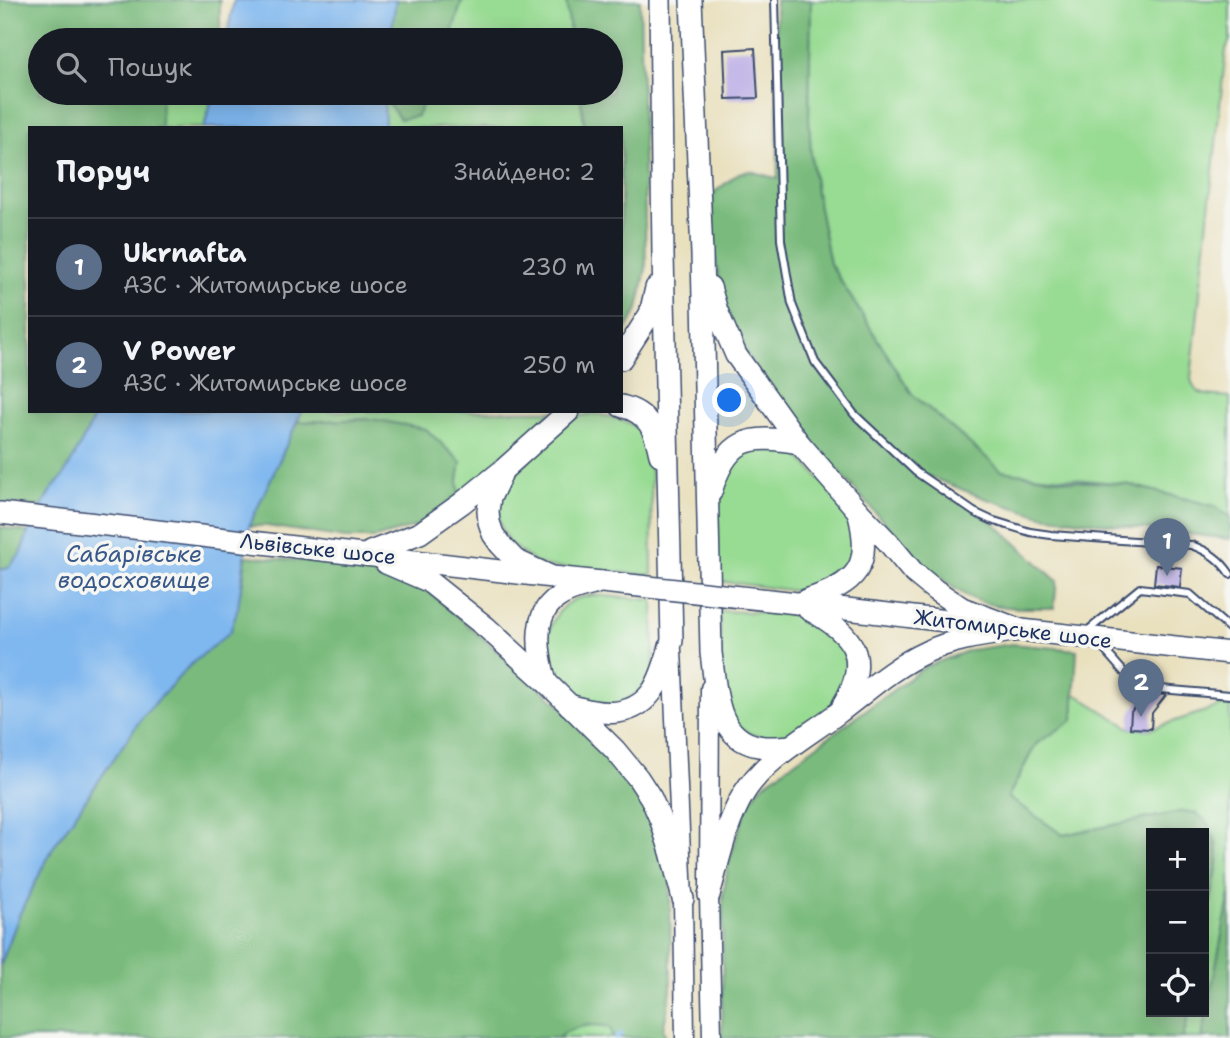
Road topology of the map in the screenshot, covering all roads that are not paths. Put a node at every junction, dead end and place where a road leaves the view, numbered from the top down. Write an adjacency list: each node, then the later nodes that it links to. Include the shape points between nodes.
1 (660, 0): 5 (highway)
2 (691, 0): 4 (highway)
3 (775, 0): 16 (lane, via 781,240 792,304 815,362 854,414 916,472 991,520 1051,535 1191,545 1213,555)
4 (702, 254): 9 (highway, via 717,311 736,355); 12 (highway)
5 (663, 255): 6 (highway, via 650,314); 11 (highway)
6 (623, 356)
7 (623, 406): 11 (highway, via 640,415 655,433)
8 (567, 413): 10 (highway)
9 (799, 443): 12 (highway, via 762,438 737,446 719,469); 13 (highway)
10 (503, 470): 15 (highway, via 420,533); 17 (highway, via 490,498 493,534 515,560)
11 (669, 495): 23 (highway)
12 (708, 504): 24 (highway)
13 (858, 511): 19 (highway, via 864,541 853,577 830,592); 21 (highway, via 935,590 962,608)
14 (0, 513): 15 (highway, Львівське шосе)
15 (365, 554): 17 (highway, Львівське шосе); 26 (highway, via 428,581)
16 (1230, 575)
17 (552, 577): 18 (highway, Львівське шосе)
18 (602, 582): 19 (highway, bridge); 26 (highway, via 554,599 544,614 538,634)
19 (797, 603): 21 (highway, Житомирське шосе); 29 (highway, via 829,620 856,655 856,679)
20 (1230, 629): 22 (lane, via 1191,594 1140,588)
21 (1021, 630): 22 (highway, Житомирське шосе); 29 (highway, via 967,638 924,653)
22 (1087, 637): 25 (highway, Житомирське шосе); 27 (lane, via 1137,687)
23 (672, 641): 28 (highway, via 652,692 635,706 608,713); 32 (main road)
24 (710, 653): 30 (highway, via 724,723 756,746); 31 (main road)
25 (1230, 653)
26 (546, 682): 28 (highway)
27 (1230, 695)
28 (569, 705): 32 (highway, via 615,750 651,798)
29 (839, 712): 30 (highway)
30 (791, 746): 31 (highway, via 745,792 729,826)
31 (709, 895): 34 (main road)
32 (683, 898): 33 (main road)
33 (685, 1038)
34 (712, 1038)

